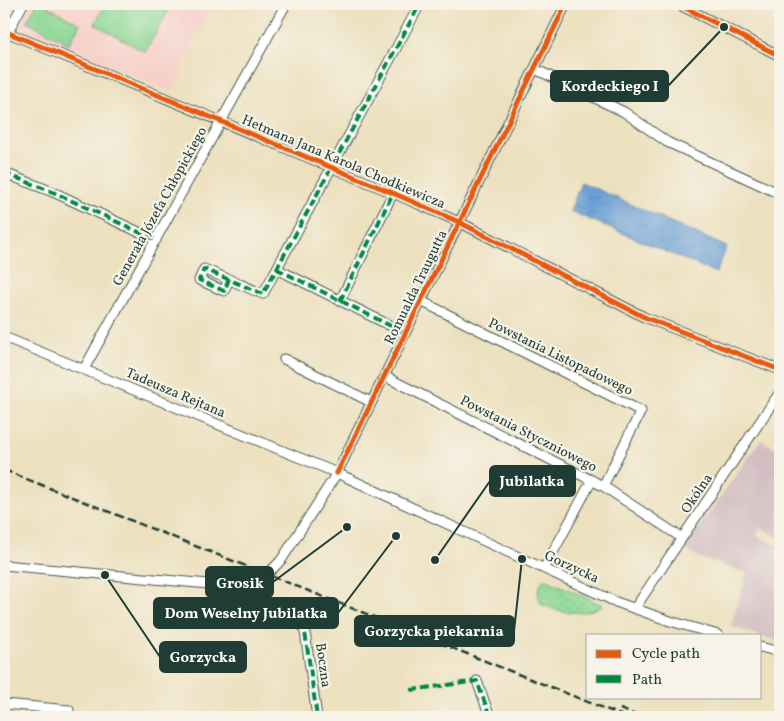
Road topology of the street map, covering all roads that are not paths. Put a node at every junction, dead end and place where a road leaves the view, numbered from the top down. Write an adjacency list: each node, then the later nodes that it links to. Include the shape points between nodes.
1 (23, 4): 6 (street)
2 (286, 4): 9 (street, Generała Józefa Chłopickiego)
3 (420, 4): 10 (street)
4 (566, 4): 8 (street, Romualda Traugutta)
5 (678, 4): 7 (street)
6 (5, 34): 9 (street, Hetmana Jana Karola Chodkiewicza)
7 (780, 56)
8 (535, 69): 13 (street, via 624,112 667,142); 14 (street, Romualda Traugutta)
9 (220, 122): 10 (street, Hetmana Jana Karola Chodkiewicza); 15 (street, Generała Józefa Chłopickiego)
10 (331, 168): 12 (street, Hetmana Jana Karola Chodkiewicza); 16 (street)
11 (4, 173): 15 (street)
12 (393, 193): 14 (street, Hetmana Jana Karola Chodkiewicza); 18 (street)
13 (780, 194)
14 (459, 222): 19 (street, Romualda Traugutta); 24 (street, Hetmana Jana Karola Chodkiewicza, via 644,317)
15 (156, 240): 23 (street, Generała Józefa Chłopickiego)
16 (277, 269): 17 (street, via 263,294); 18 (street)
17 (229, 279)
18 (340, 301): 20 (street)
19 (421, 301): 20 (street, Romualda Traugutta); 30 (street, Powstania Listopadowego, via 641,411)
20 (405, 333): 25 (street, Romualda Traugutta)
21 (4, 337): 23 (street, Tadeusza Rejtana)
22 (284, 359): 27 (street)
23 (84, 369): 28 (street, Tadeusza Rejtana)
24 (780, 370)
25 (384, 376): 27 (street, Romualda Traugutta); 29 (street, Powstania Styczniowego)
26 (780, 392): 31 (street, Okólna)
27 (372, 402): 28 (street, Romualda Traugutta)
28 (337, 473): 33 (street, Gorzycka); 34 (street, via 272,571 249,583)
29 (592, 480): 30 (street, Powstania Styczniowego); 33 (street)
30 (604, 486): 31 (street, Powstania Styczniowego)
31 (682, 538): 35 (street, Okólna)
32 (4, 566): 34 (street)
33 (544, 569): 35 (street, Gorzycka)
34 (220, 586): 42 (street, Boczna, via 226,599 265,607 301,622)
35 (635, 608): 36 (street, Gorzycka)
36 (715, 634)
37 (762, 648): 38 (street)
38 (780, 652)
39 (478, 681): 43 (street)
40 (4, 704): 41 (street)
41 (69, 710)
42 (317, 717)
43 (490, 717)

